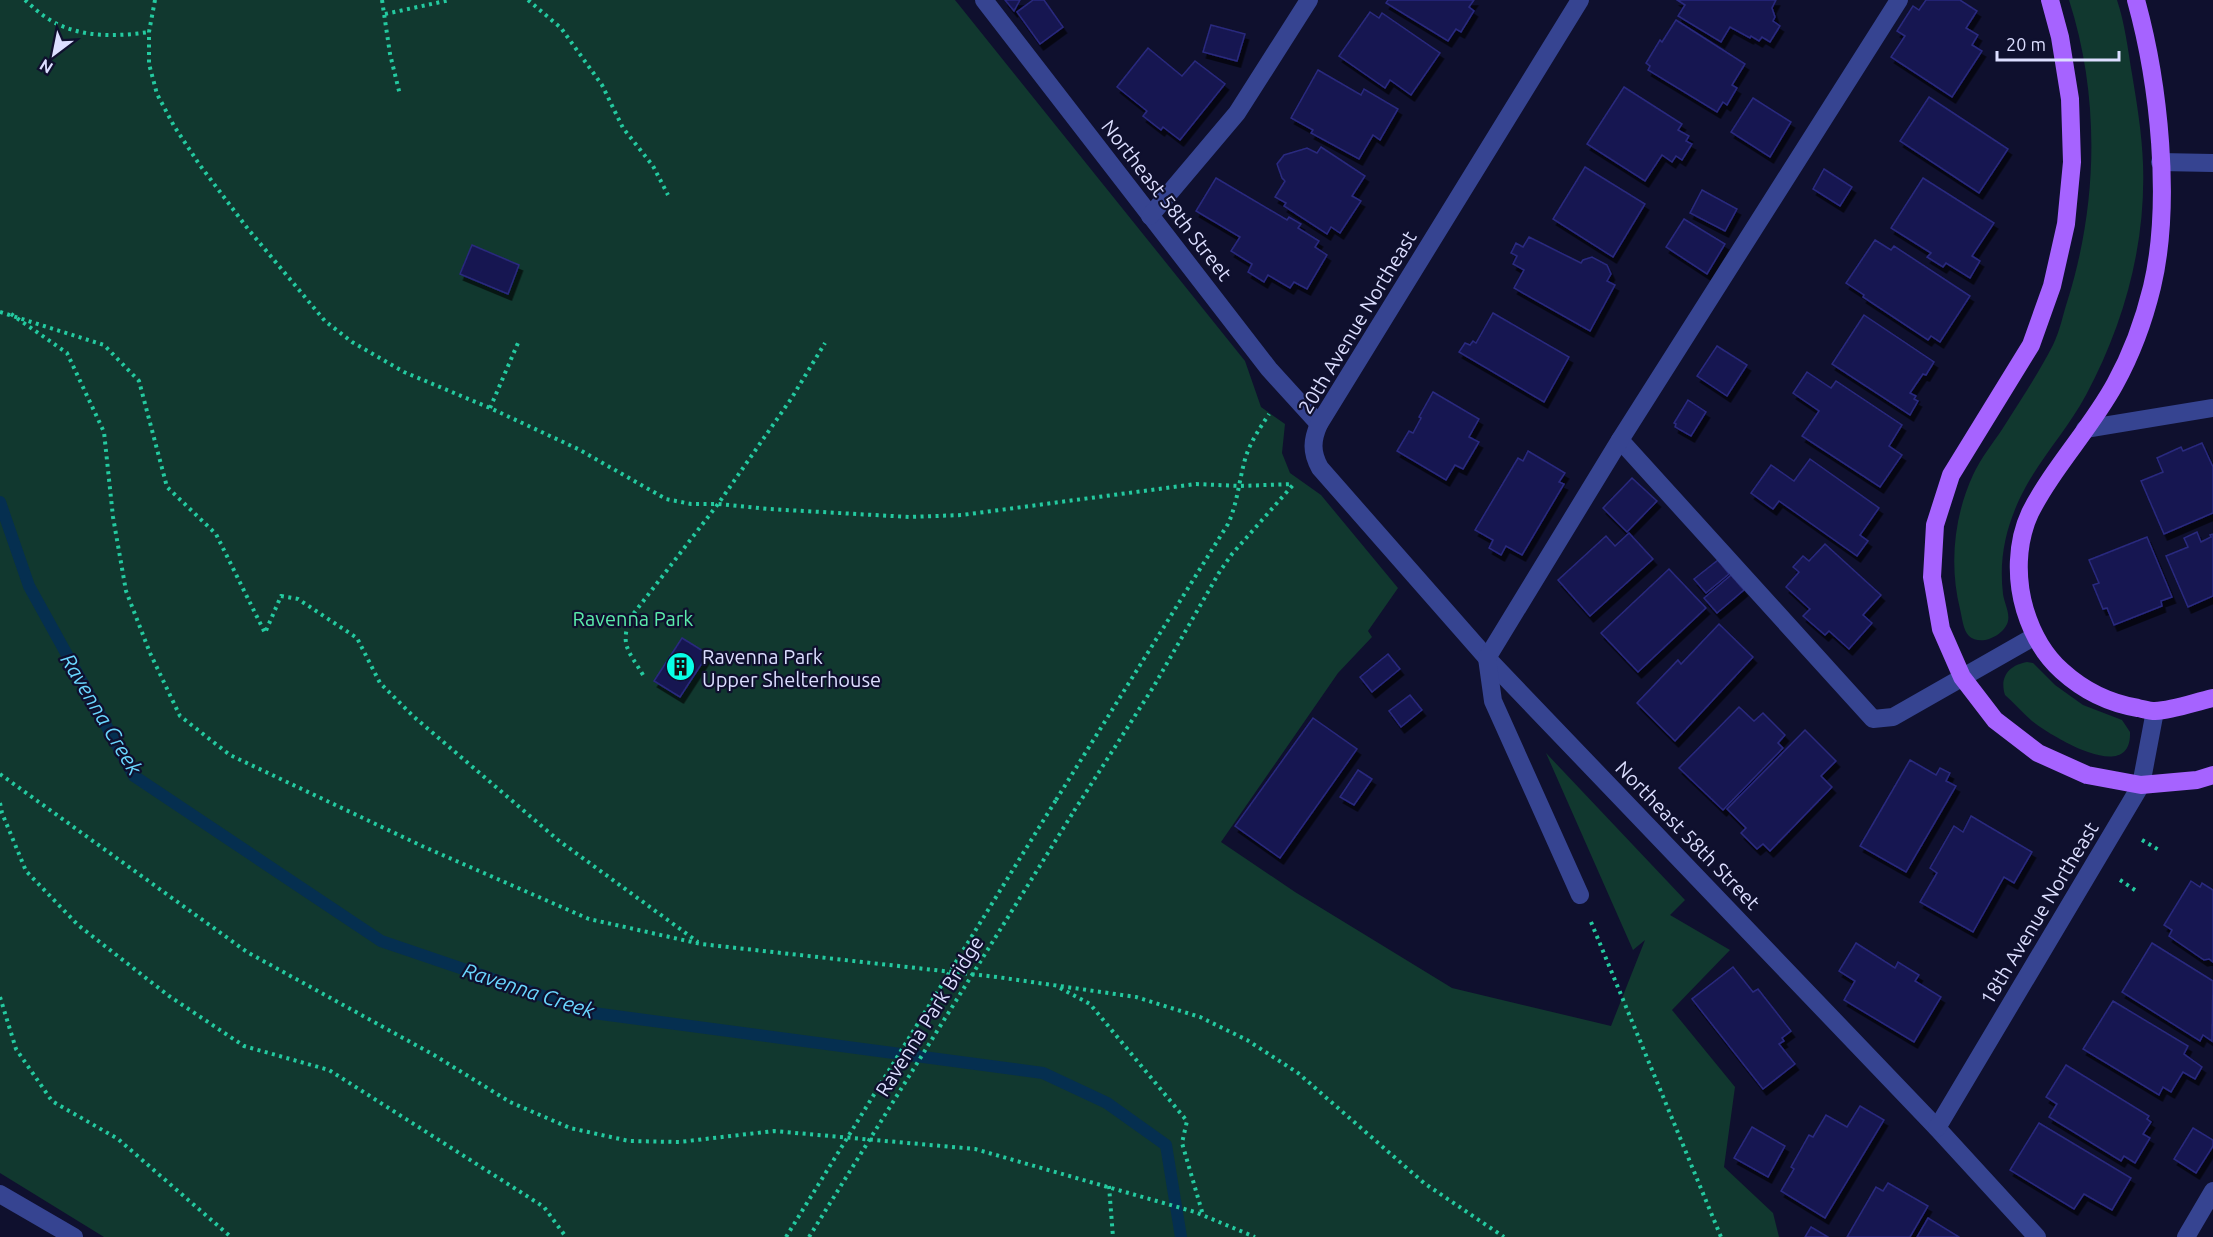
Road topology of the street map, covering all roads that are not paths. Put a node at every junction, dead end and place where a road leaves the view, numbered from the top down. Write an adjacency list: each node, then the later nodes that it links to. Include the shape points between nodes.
1 (984, 0): 9 (street, Northeast 58th Street)
2 (1309, 0): 9 (street, via 1237,113)
3 (1580, 0): 11 (street, 20th Avenue Northeast)
4 (1899, 0): 13 (street)
5 (2050, 0): 17 (main road, via 2070,99 2072,162 2066,224 2052,286 2031,345 1951,475 1935,525 1932,578 1941,629)
6 (2136, 0): 7 (main road, via 2156,104)
7 (2160, 162): 8 (street); 12 (main road, via 2160,244 2142,321 2115,384)
8 (2213, 163)
9 (1150, 216): 11 (street, Northeast 58th Street, via 1269,369)
10 (2213, 408): 12 (street)
11 (1320, 424): 14 (street, 20th Avenue Northeast, via 1314,437)
12 (2085, 429): 15 (main road, via 2030,514 2019,552 2019,591)
13 (1620, 440): 16 (street); 17 (street, via 1873,719 1893,717)
14 (1314, 458): 16 (street, Northeast 58th Street)
15 (2035, 636): 17 (street); 19 (main road, via 2052,662 2081,688 2116,705)
16 (1487, 658): 22 (street, via 1493,701); 23 (street, Northeast 58th Street)
17 (1962, 676): 21 (main road, via 1995,720 2038,753 2087,775)
18 (2213, 698): 19 (main road)
19 (2155, 711): 21 (street, 18th Avenue Northeast)
20 (2213, 775): 21 (main road)
21 (2141, 785): 23 (street, 18th Avenue Northeast)
22 (1580, 896)
23 (1937, 1128): 27 (street, Northeast 58th Street)
24 (2213, 1191): 28 (street)
25 (0, 1194): 26 (street)
26 (74, 1237)
27 (2037, 1237)
28 (2186, 1237)

